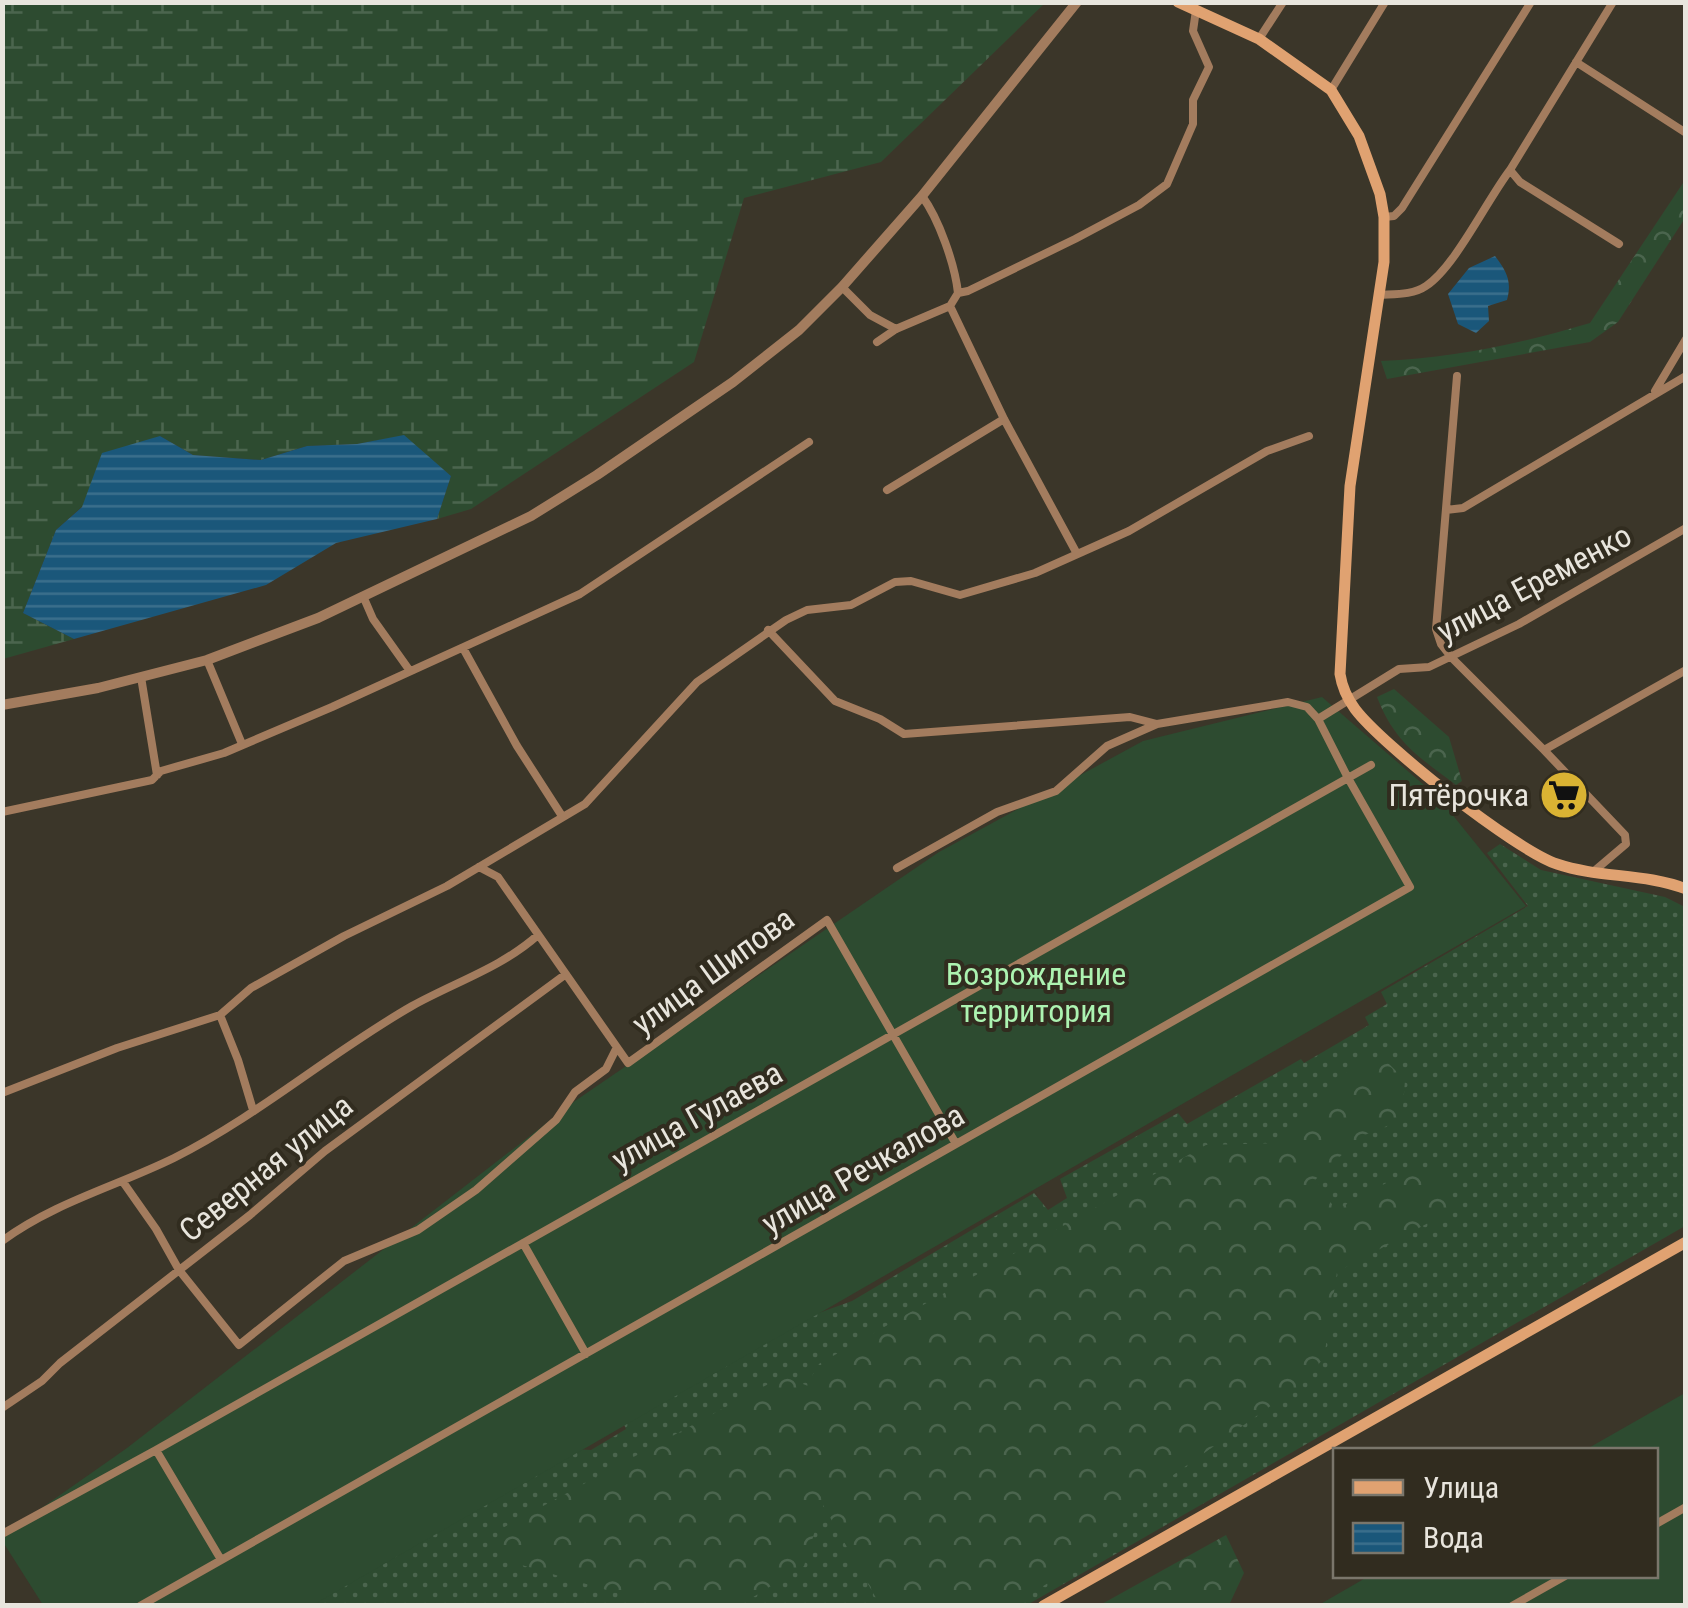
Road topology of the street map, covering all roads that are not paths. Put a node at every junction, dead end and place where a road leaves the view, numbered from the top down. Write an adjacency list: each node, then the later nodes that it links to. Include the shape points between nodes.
1 (1077, 2): 13 (street)
2 (1178, 2): 7 (main road)
3 (1283, 2): 8 (street)
4 (1385, 2): 10 (street)
5 (1531, 2): 14 (street, via 1402,208)
6 (1613, 2): 9 (street)
7 (1196, 10): 8 (main road); 17 (street, via 1193,30 1209,67 1193,100 1193,124 1174,176 1139,205)
8 (1259, 39): 10 (main road)
9 (1576, 62): 11 (street); 12 (street)
10 (1332, 90): 14 (main road, via 1366,153)
11 (1686, 133)
12 (1510, 170): 15 (street); 18 (street, via 1440,274 1424,288)
13 (922, 196): 16 (street); 17 (street, via 956,273)
14 (1384, 217): 18 (main road)
15 (1619, 244)
16 (842, 287): 20 (street); 33 (street, via 732,382 598,475 532,516)
17 (958, 293): 19 (street)
18 (1380, 294): 41 (main road, via 1346,539 1340,656)
19 (950, 306): 20 (street); 26 (street)
20 (896, 329): 22 (street)
21 (1686, 339): 25 (street)
22 (876, 342)
23 (1457, 376): 30 (street)
24 (1686, 376): 25 (street)
25 (1652, 395): 30 (street, via 1463,508)
26 (1004, 419): 29 (street); 32 (street)
27 (1309, 436): 32 (street)
28 (809, 442): 35 (street, via 580,594)
29 (887, 490)
30 (1446, 510): 36 (street, via 1436,629)
31 (1686, 528): 36 (street, улица Еременко)
32 (1076, 552): 34 (street, via 972,593 895,582 852,605 807,610)
33 (363, 596): 37 (street); 39 (street)
34 (768, 630): 44 (street, via 834,700 904,734 1130,716); 51 (street, via 697,682 595,796)
35 (463, 648): 39 (street); 51 (street)
36 (1452, 658): 41 (street, улица Еременко, via 1399,670); 46 (street)
37 (207, 660): 40 (street); 45 (street)
38 (1686, 670): 46 (street)
39 (410, 671): 45 (street)
40 (140, 677): 42 (street); 48 (street)
41 (1350, 700): 43 (street); 54 (main road, via 1382,736 1486,821 1552,862)
42 (2, 704)
43 (1318, 719): 44 (street, via 1307,707 1288,702); 49 (street, улица Речкалова)
44 (1157, 724): 53 (street, via 1107,746 1056,791 997,812)
45 (242, 744): 48 (street)
46 (1544, 750): 54 (street, via 1625,835 1626,844)
47 (1372, 765): 49 (street, улица Гулаева)
48 (157, 776): 50 (street)
49 (1348, 778): 59 (street, улица Гулаева); 63 (street, улица Речкалова, via 1410,887)
50 (2, 812)
51 (562, 816): 52 (street)
52 (478, 868): 56 (street, via 498,877); 58 (street, via 304,957)
53 (897, 868)
54 (1592, 873): 55 (main road)
55 (1686, 889)
56 (538, 935): 57 (street); 62 (street, via 513,956 414,1005)
57 (566, 974): 60 (street); 68 (street, Северная улица, via 325,1150)
58 (220, 1015): 61 (street); 62 (street)
59 (894, 1034): 60 (street, улица Шипова, via 827,920 628,1063); 63 (street, улица Шипова); 67 (street, улица Гулаева)
60 (616, 1049): 68 (street, via 606,1069 575,1092 556,1120 476,1190 418,1230 344,1261 239,1345)
61 (2, 1093)
62 (252, 1110): 64 (street)
63 (956, 1144): 69 (street, улица Речкалова)
64 (123, 1182): 65 (street, via 39,1218); 68 (street)
65 (2, 1242)
66 (1686, 1242): 78 (main road)
67 (524, 1243): 69 (street); 71 (street, улица Гулаева)
68 (180, 1270): 70 (street, Северная улица)
69 (586, 1354): 75 (street, улица Речкалова)
70 (2, 1408)
71 (156, 1450): 74 (street, улица Гулаева); 75 (street)
72 (1686, 1507): 73 (street)
73 (1658, 1523)
74 (2, 1534)
75 (220, 1558): 77 (street, улица Речкалова)
76 (1561, 1578): 79 (street)
77 (140, 1606)
78 (1043, 1606)
79 (1512, 1606)

